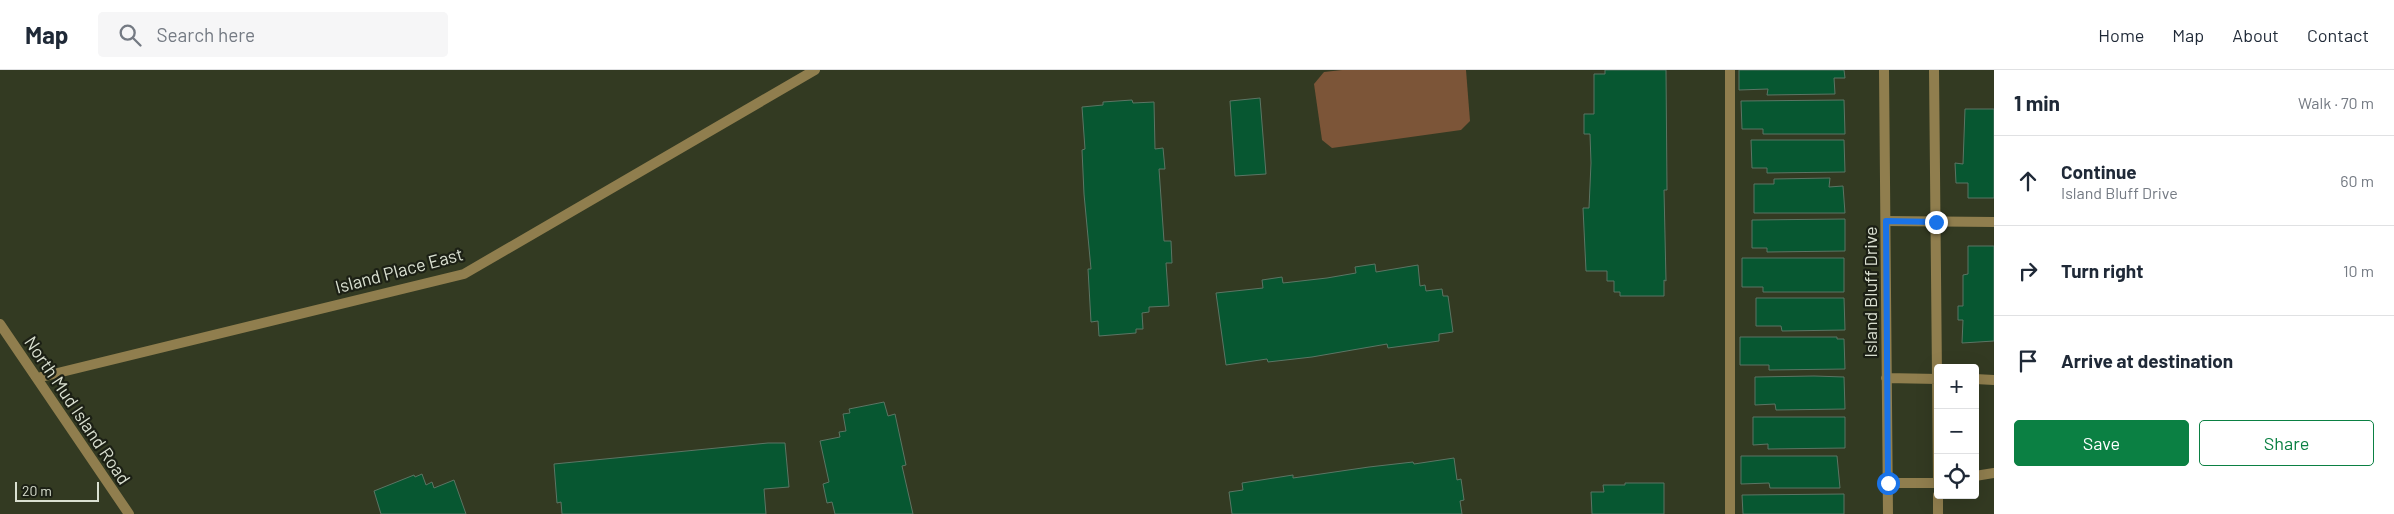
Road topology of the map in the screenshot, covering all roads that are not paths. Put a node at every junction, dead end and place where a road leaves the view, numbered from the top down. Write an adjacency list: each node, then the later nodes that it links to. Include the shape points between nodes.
1 (815, 70): 10 (street, Island Place East, via 464,274)
2 (1730, 70): 23 (street)
3 (1884, 70): 5 (street, Island Bluff Drive)
4 (1934, 70): 6 (street)
5 (1886, 221): 6 (street); 11 (street, Island Bluff Drive)
6 (1936, 222): 7 (street); 9 (street)
7 (1994, 222)
8 (0, 324): 10 (street, North Mud Island Road)
9 (1937, 364)
10 (37, 378): 22 (street, North Mud Island Road)
11 (1886, 378): 12 (street); 20 (street, Island Bluff Drive)
12 (1934, 379)
13 (1979, 380): 14 (street)
14 (1994, 380)
15 (1937, 409): 16 (street)
16 (1938, 454)
17 (1994, 473): 18 (street)
18 (1979, 475)
19 (1934, 482): 20 (street)
20 (1888, 483): 24 (street, Island Bluff Drive)
21 (1938, 499): 25 (street)
22 (129, 514)
23 (1730, 514)
24 (1888, 514)
25 (1938, 514)

